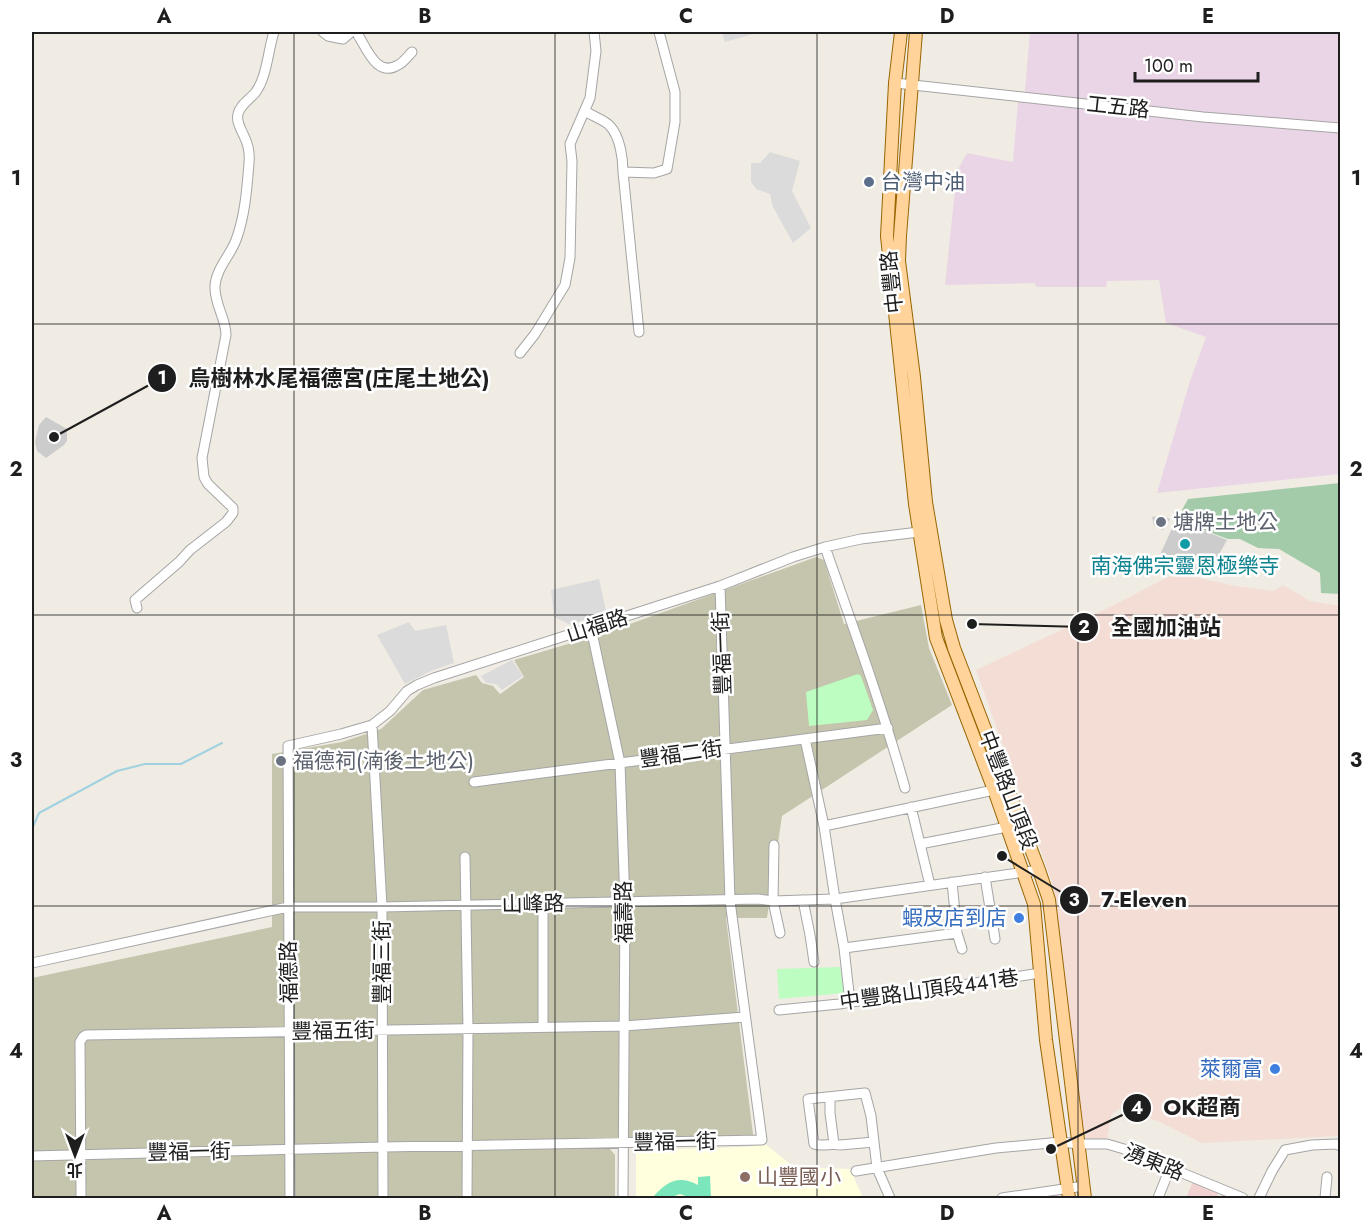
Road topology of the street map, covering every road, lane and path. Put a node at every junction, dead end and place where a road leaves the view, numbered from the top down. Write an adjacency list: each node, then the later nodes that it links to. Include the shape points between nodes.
1 (274, 32): 22 (street, via 256,92 237,115 249,154 242,218 215,285 226,335 202,458 204,477 232,508 232,513 135,600)
2 (323, 32): 3 (street, via 343,39)
3 (351, 32)
4 (358, 32): 9 (street, via 377,65 387,69 399,65)
5 (594, 32): 12 (street, via 593,79)
6 (659, 32): 14 (street, via 675,92 675,122 667,169)
7 (901, 32): 10 (main road, 中豐路)
8 (916, 32): 11 (main road, 中豐路)
9 (412, 52)
10 (895, 83): 11 (street, 工五路); 15 (main road, 中豐路)
11 (911, 84): 13 (street, 工五路, via 1203,117); 15 (main road, 中豐路)
12 (585, 111): 14 (street, via 609,125 623,156); 17 (street, via 570,144 568,276 536,334)
13 (1341, 128)
14 (623, 172): 16 (street)
15 (896, 207): 18 (main road, 中豐路, via 926,502); 19 (main road, 中豐路, via 887,236)
16 (639, 332)
17 (520, 353)
18 (932, 527): 39 (main road, 中豐路山頂段, via 954,648)
19 (919, 532): 20 (street, 山福路); 32 (main road, 中豐路山頂段, via 936,638)
20 (825, 547): 21 (street, 山福路); 25 (street)
21 (720, 586): 23 (street, 山福路); 28 (street, 豐福一街)
22 (137, 608)
23 (591, 628): 24 (street, 山福路, via 428,680 407,691); 29 (street, 福壽路)
24 (372, 725): 27 (street, 山福路); 52 (street, 豐福三街)
25 (888, 728): 26 (street, 豐福二街); 31 (street)
26 (805, 739): 28 (street, 豐福二街); 34 (street)
27 (288, 747): 51 (street, 福德路)
28 (725, 748): 29 (street, 豐福二街); 46 (street, 豐福一街)
29 (620, 762): 30 (street, 豐福二街); 48 (street, 福壽路)
30 (474, 782)
31 (904, 788)
32 (994, 790): 33 (street); 35 (main road, 中豐路山頂段)
33 (911, 807): 34 (street); 36 (street)
34 (824, 826): 44 (street)
35 (1007, 827): 36 (street); 40 (main road, 中豐路山頂段)
36 (920, 844): 43 (street)
37 (774, 845): 47 (street)
38 (465, 856): 50 (street)
39 (1039, 870): 40 (street, 山峰路); 74 (main road, 中豐路山頂段, via 1049,900)
40 (1023, 872): 41 (street, 山峰路); 60 (main road, 中豐路山頂段, via 1034,904)
41 (985, 877): 42 (street, 山峰路); 55 (street)
42 (952, 882): 43 (street, 山峰路); 54 (street)
43 (930, 885): 44 (street, 山峰路)
44 (835, 899): 45 (street, 山峰路); 56 (street)
45 (803, 900): 47 (street, 山峰路); 58 (street)
46 (730, 901): 47 (street, 山峰路); 48 (street, 山峰路); 63 (street, 豐福一街)
47 (773, 901): 53 (street)
48 (625, 903): 49 (street, 山峰路); 64 (street, 福壽路)
49 (543, 904): 50 (street, 山峰路); 65 (street)
50 (467, 906): 52 (street, 山峰路); 66 (street)
51 (288, 907): 52 (street, 山峰路); 59 (street, 山峰路); 68 (street, 福德路)
52 (382, 907): 67 (street, 豐福三街)
53 (780, 933)
54 (957, 933): 56 (street); 57 (street)
55 (995, 939)
56 (844, 948): 61 (street)
57 (962, 949)
58 (814, 962)
59 (32, 963)
60 (1040, 973): 61 (street, 中豐路山頂段441巷); 71 (main road, 中豐路山頂段)
61 (850, 1002): 62 (street, 中豐路山頂段441巷)
62 (779, 1010)
63 (744, 1017): 64 (street, 豐福五街); 72 (street, 豐福一街, via 762,1140)
64 (624, 1026): 65 (street, 豐福五街); 72 (street, 福壽路)
65 (543, 1028): 66 (street, 豐福五街)
66 (468, 1029): 67 (street, 豐福五街); 75 (street)
67 (382, 1030): 68 (street, 豐福五街); 77 (street, 豐福三街)
68 (290, 1031): 78 (street, 福德路); 79 (street, 豐福五街, via 86,1035 80,1042)
69 (830, 1097): 70 (street, via 865,1093); 73 (street); 73 (street, via 808,1099 814,1144)
70 (874, 1142): 73 (street); 81 (street)
71 (1061, 1142): 74 (street, 湧東路); 81 (street, 湧東路, via 996,1148); 86 (main road, 中豐路山頂段)
72 (623, 1143): 75 (street, 豐福一街); 91 (street, 福壽路)
73 (834, 1144)
74 (1079, 1144): 82 (street, 湧東路, via 1107,1144); 85 (main road, 中豐路山頂段)
75 (467, 1146): 77 (street, 豐福一街); 90 (street)
76 (1341, 1146): 96 (street, via 1312,1145 1284,1150)
77 (383, 1147): 78 (street, 豐福一街); 89 (street, 豐福三街)
78 (290, 1149): 79 (street, 豐福一街); 88 (street, 福德路)
79 (80, 1155): 80 (street, 豐福一街); 87 (street, 豐福五街)
80 (32, 1156)
81 (877, 1168): 83 (street, 湧東路); 92 (street)
82 (1170, 1168): 94 (street); 95 (street, 湧東路)
83 (856, 1171)
84 (1327, 1178): 97 (street)
85 (1084, 1192): 86 (street)
86 (1069, 1193): 93 (street)
87 (81, 1198)
88 (290, 1198)
89 (383, 1198)
90 (467, 1198)
91 (623, 1198)
92 (890, 1198)
93 (1002, 1198)
94 (1158, 1198)
95 (1243, 1198)
96 (1258, 1198)
97 (1325, 1198)

